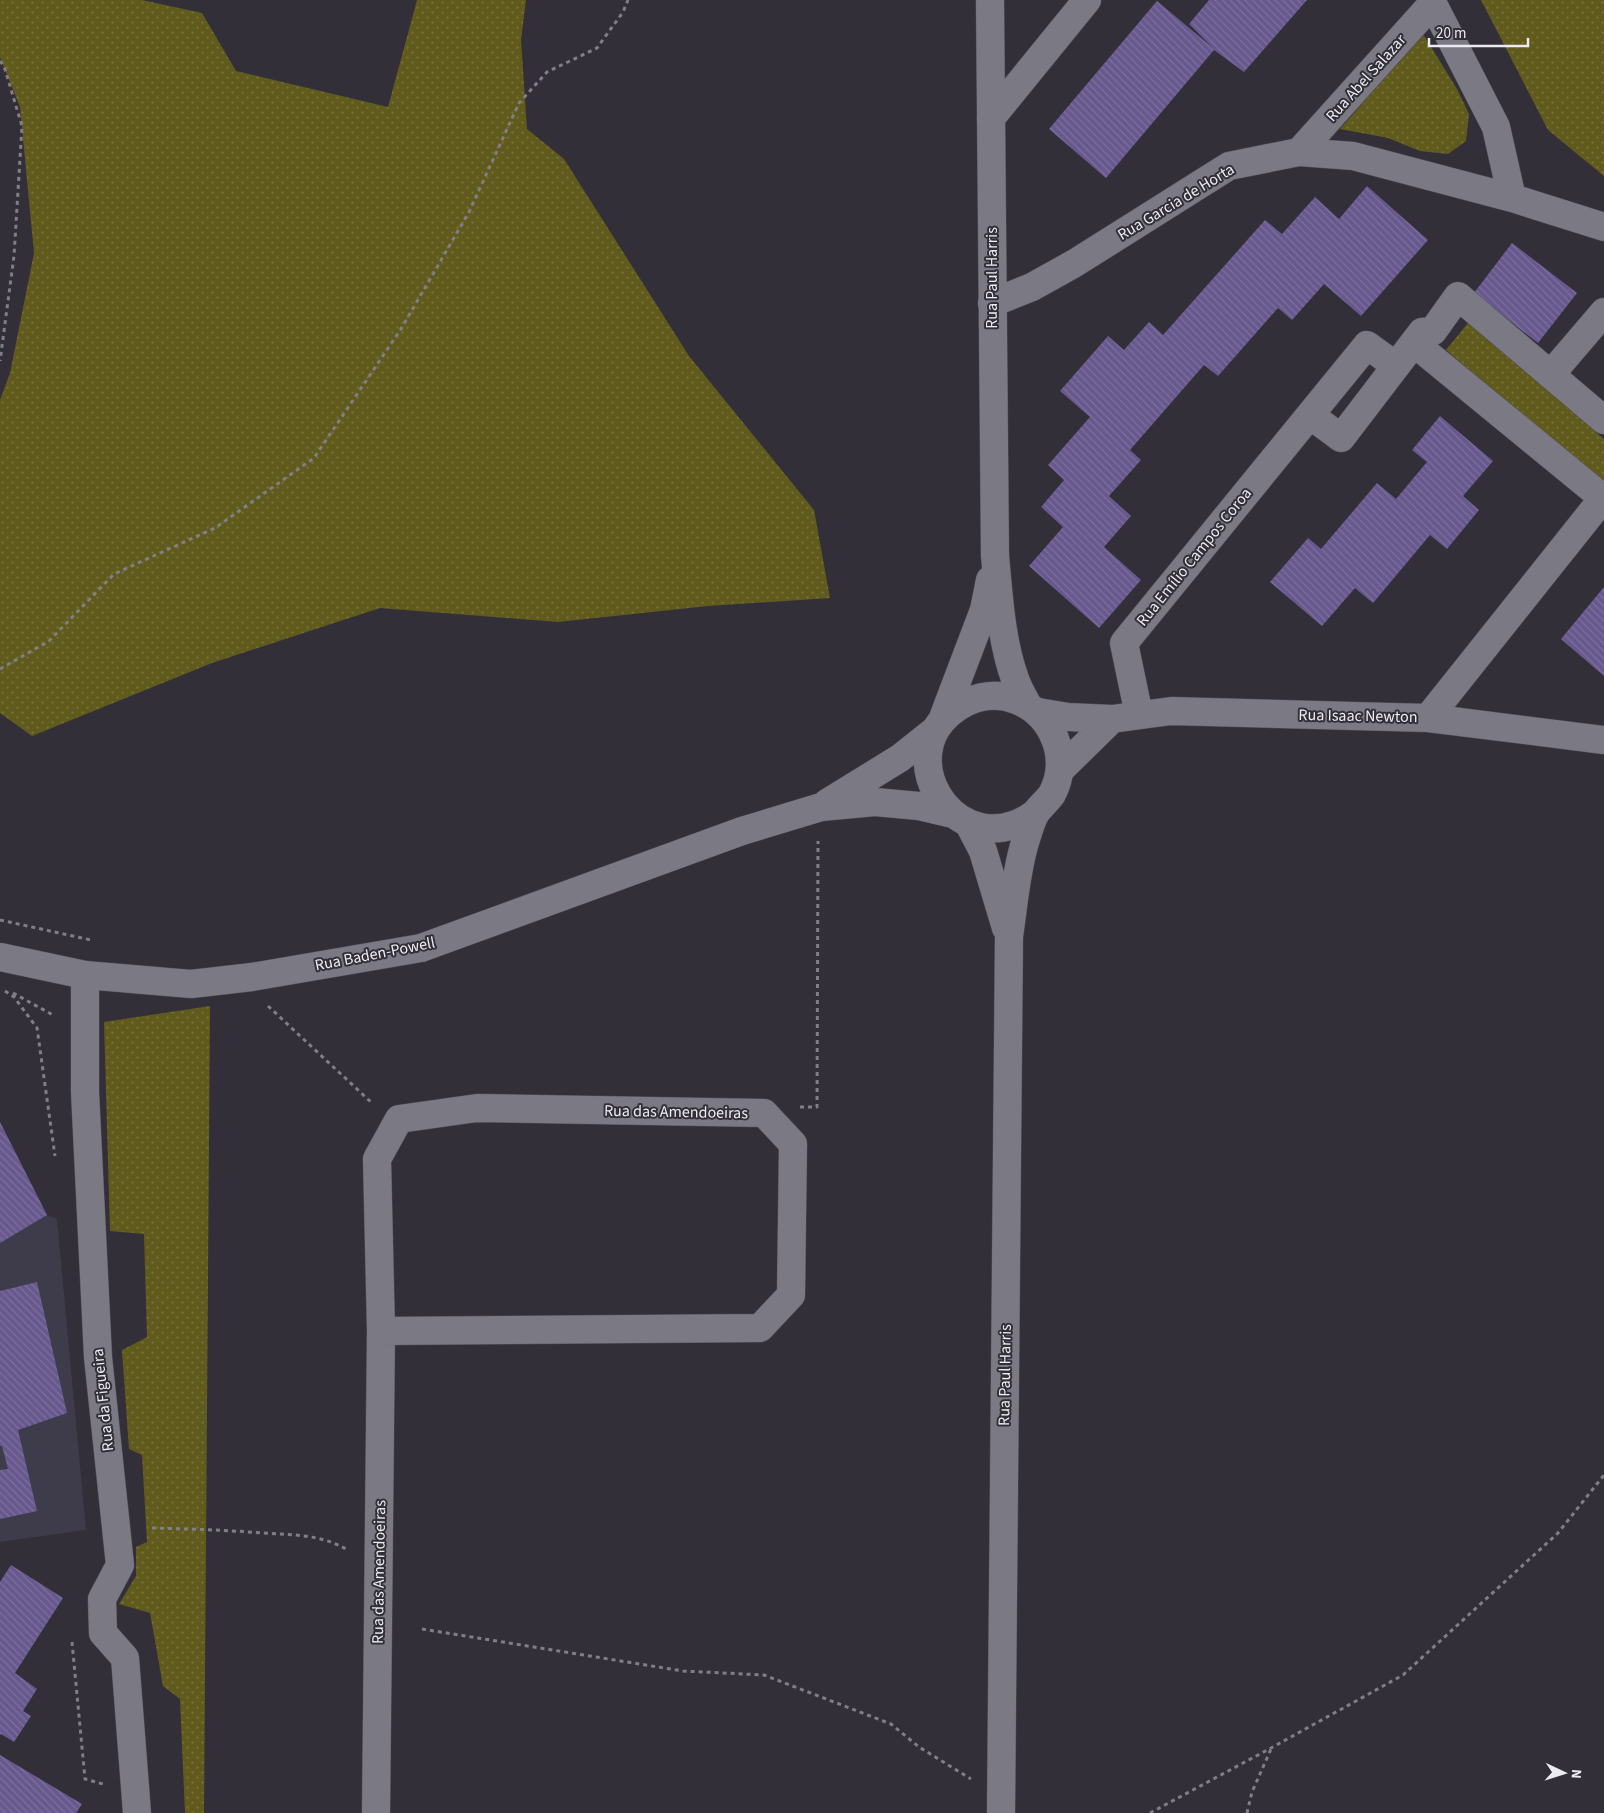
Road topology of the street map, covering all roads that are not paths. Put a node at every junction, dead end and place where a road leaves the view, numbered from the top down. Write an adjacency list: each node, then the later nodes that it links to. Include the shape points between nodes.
1 (990, 0): 4 (street, Rua Paul Harris)
2 (1087, 0): 4 (street)
3 (1432, 2): 5 (street, Rua Abel Salazar); 6 (street, Rua Abel Salazar, via 1496,127)
4 (991, 118): 8 (street, Rua Paul Harris)
5 (1299, 152): 6 (street, Rua Garcia de Horta, via 1353,156); 8 (street, Rua Garcia de Horta, via 1229,166 1075,264)
6 (1512, 198): 7 (street, Rua Garcia de Horta)
7 (1604, 227)
8 (992, 304): 16 (street, Rua Paul Harris)
9 (1604, 312): 12 (street)
10 (1414, 343): 11 (street); 12 (street, via 1422,332 1433,331 1458,296); 15 (street)
11 (1396, 366): 13 (street, Rua Emílio Campos Coroa, via 1367,345); 13 (street, via 1341,438)
12 (1550, 374): 14 (street)
13 (1310, 415): 18 (street, Rua Emílio Campos Coroa, via 1124,643)
14 (1604, 420)
15 (1604, 498): 19 (street)
16 (995, 556): 17 (street, Rua Paul Harris, via 1009,659 1016,681); 21 (street, Rua Paul Harris, via 984,610)
17 (1033, 708): 20 (street, Rua Isaac Newton, via 1068,717); 21 (street, via 1006,696 983,696 961,703); 23 (street, via 1052,728 1059,748)
18 (1139, 715): 19 (street, Rua Isaac Newton, via 1171,711); 20 (street, Rua Isaac Newton)
19 (1428, 718): 22 (street, Rua Isaac Newton)
20 (1112, 719): 23 (street)
21 (939, 724): 24 (street, via 900,758); 26 (street, via 928,753 929,776 937,797)
22 (1604, 740)
23 (1060, 770): 25 (street, via 1052,794)
24 (821, 807): 26 (street, via 875,802 919,806); 29 (street, Rua Baden-Powell, via 742,832 421,948 252,977 191,984)
25 (1036, 813): 26 (street, via 1016,825 992,828); 27 (street, via 1017,878)
26 (961, 819): 27 (street, via 983,851)
27 (1009, 936): 33 (street, Rua Paul Harris)
28 (0, 957): 29 (street, Rua Baden-Powell)
29 (85, 975): 31 (street, Rua da Figueira, via 84,1092 98,1357 120,1565 102,1599 103,1632 125,1658)
30 (381, 1330): 30 (street, Rua das Amendoeiras, via 377,1159 399,1119 478,1108 764,1113 793,1144 791,1295 760,1328); 32 (street, Rua das Amendoeiras)
31 (137, 1813)
32 (376, 1813)
33 (1001, 1813)

